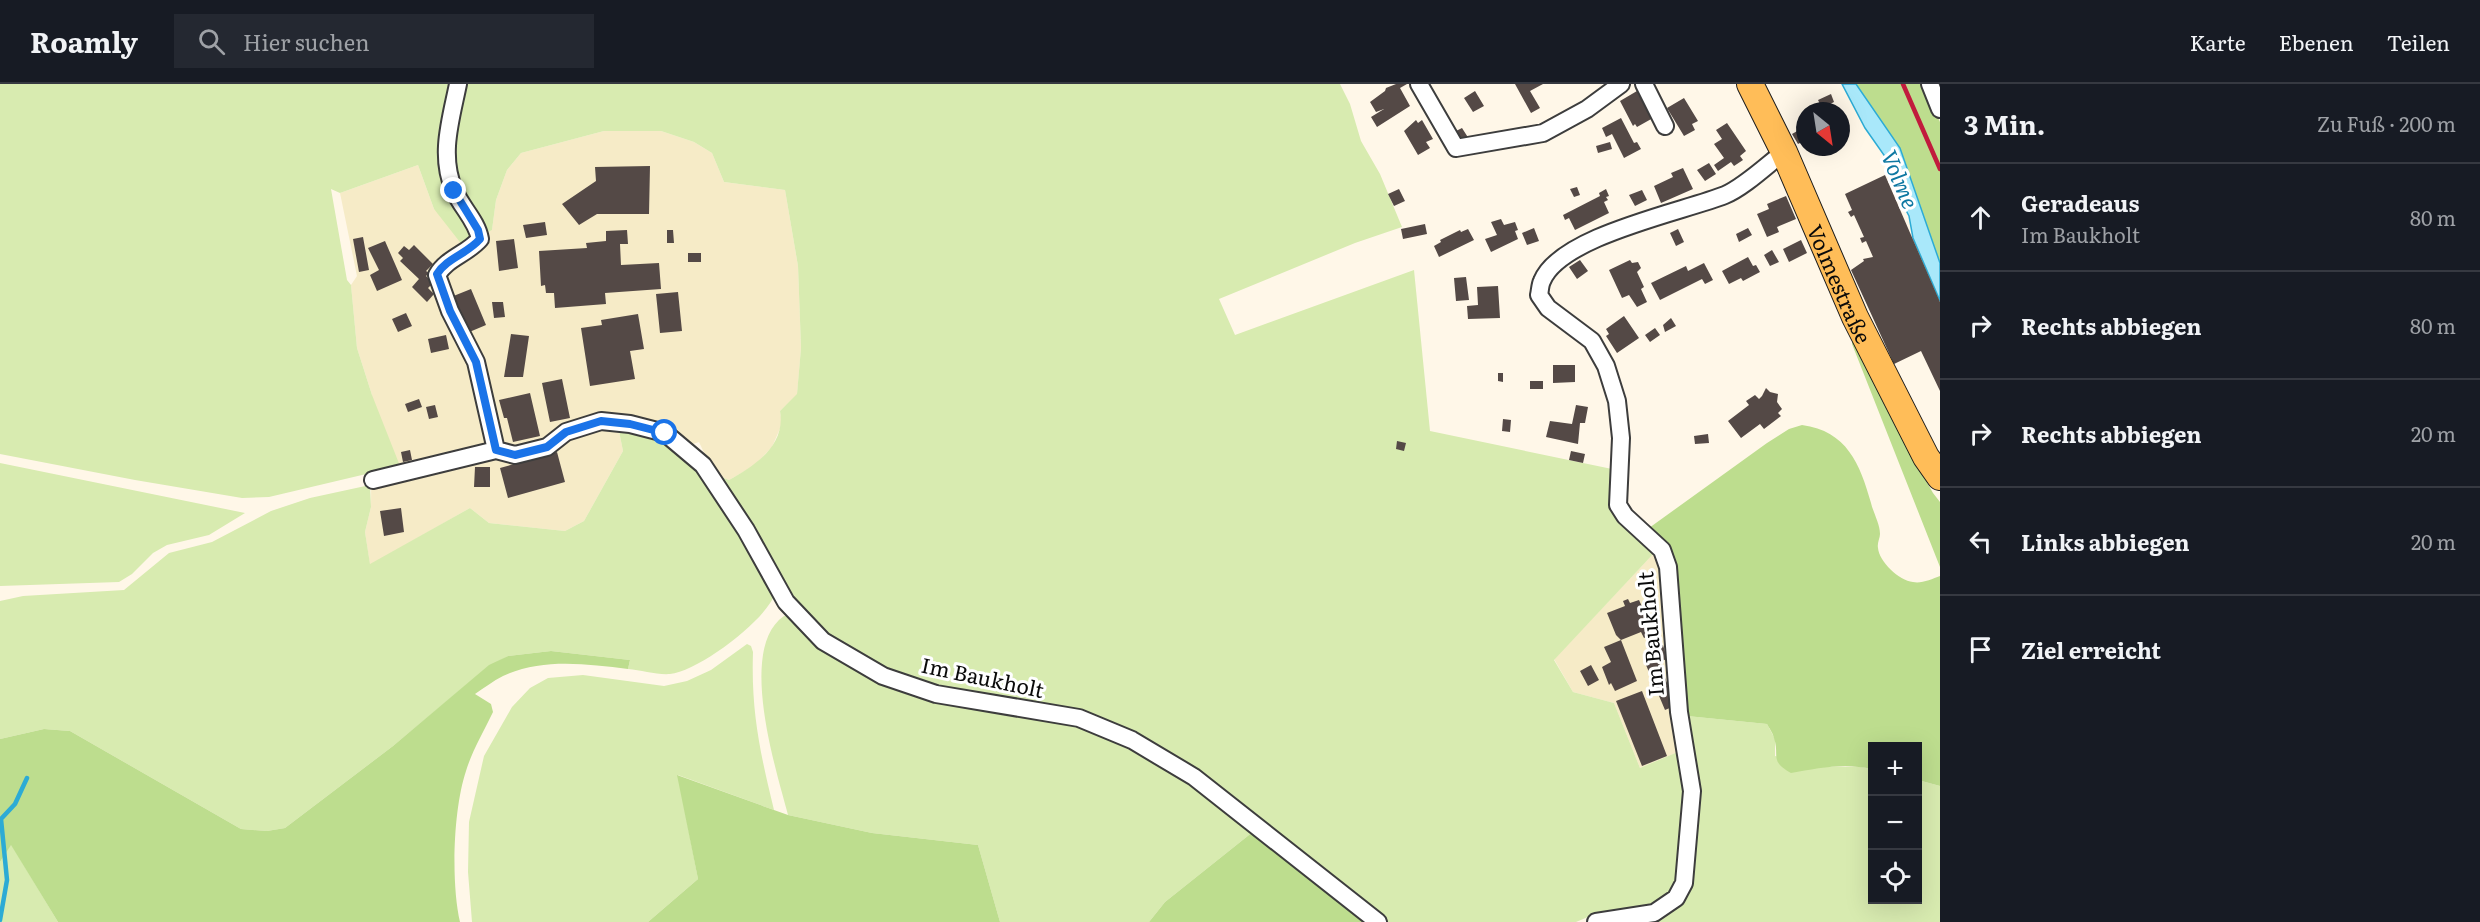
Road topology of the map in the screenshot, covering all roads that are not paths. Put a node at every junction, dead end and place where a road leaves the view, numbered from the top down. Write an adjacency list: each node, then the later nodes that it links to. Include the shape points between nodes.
1 (458, 84): 10 (street, via 446,149 448,173 480,239 437,274 450,311 476,362)
2 (1419, 84): 3 (street, via 1456,148 1543,133 1587,109)
3 (1621, 84)
4 (1644, 84): 8 (street)
5 (1750, 84): 9 (main road, Volmestraße)
6 (1930, 84): 7 (street)
7 (1940, 109)
8 (1665, 126)
9 (1784, 152): 11 (main road, Volmestraße, via 1855,317); 14 (street, Im Baukholt, via 1727,194 1584,244 1561,259 1542,280 1539,295 1548,308 1592,341 1606,366 1617,401 1621,438 1618,505 1662,550 1668,567 1679,712 1692,791 1684,883 1676,898 1654,913)
10 (496, 450): 12 (street, Im Baukholt); 13 (street, Im Baukholt, via 515,455 547,447 566,432 601,421 665,433 703,465 746,530 786,602 823,641 883,676 936,694 1079,718 1131,740 1194,777)
11 (1940, 477)
12 (373, 480)
13 (1378, 922)
14 (1596, 922)

